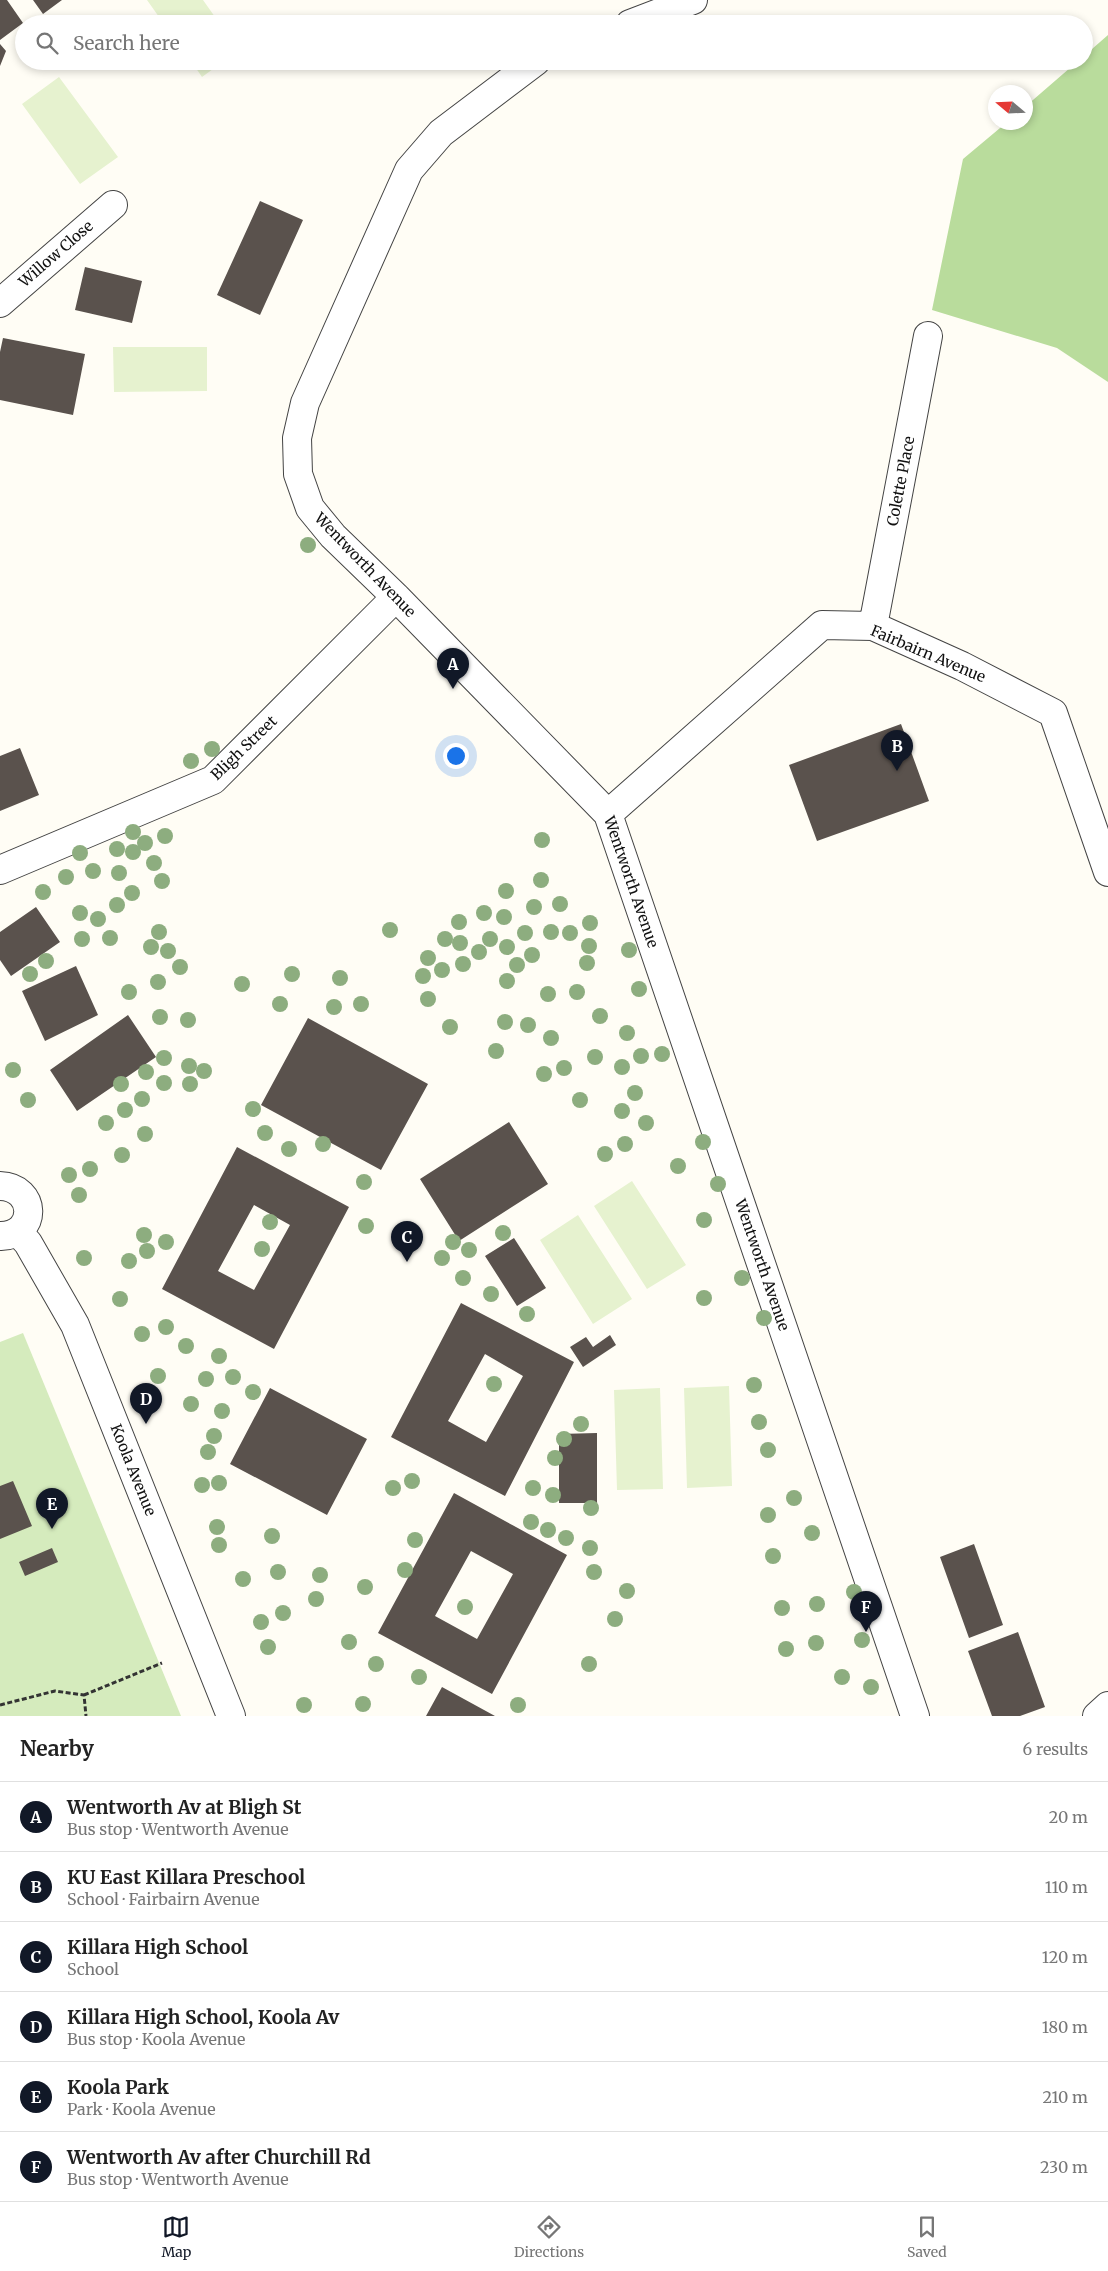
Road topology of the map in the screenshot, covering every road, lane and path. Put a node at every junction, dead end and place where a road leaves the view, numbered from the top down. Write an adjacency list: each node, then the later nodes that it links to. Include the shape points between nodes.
1 (693, 0): 2 (street)
2 (654, 15)
3 (524, 70): 7 (street, Wentworth Avenue, via 441,133 409,170 304,404 297,438 298,474 310,508 333,536)
4 (113, 205): 5 (street, Willow Close)
5 (0, 303)
6 (928, 336): 8 (street, Colette Place)
7 (396, 597): 9 (street, Wentworth Avenue); 10 (street, Bligh Street, via 213,780)
8 (873, 626): 9 (street, Fairbairn Avenue, via 822,625); 11 (street, Fairbairn Avenue, via 962,666 1053,713)
9 (608, 814): 20 (street, Wentworth Avenue)
10 (0, 870)
11 (1108, 872)
12 (0, 1186): 13 (street, via 17,1190 27,1202 27,1218)
13 (9, 1234): 19 (street, Koola Avenue, via 28,1243 75,1325)
14 (162, 1663): 15 (path)
15 (84, 1695): 16 (path, via 56,1691); 18 (path)
16 (0, 1705)
17 (1108, 1706): 21 (street)
18 (86, 1716)
19 (230, 1716)
20 (915, 1716)
21 (1097, 1716)

